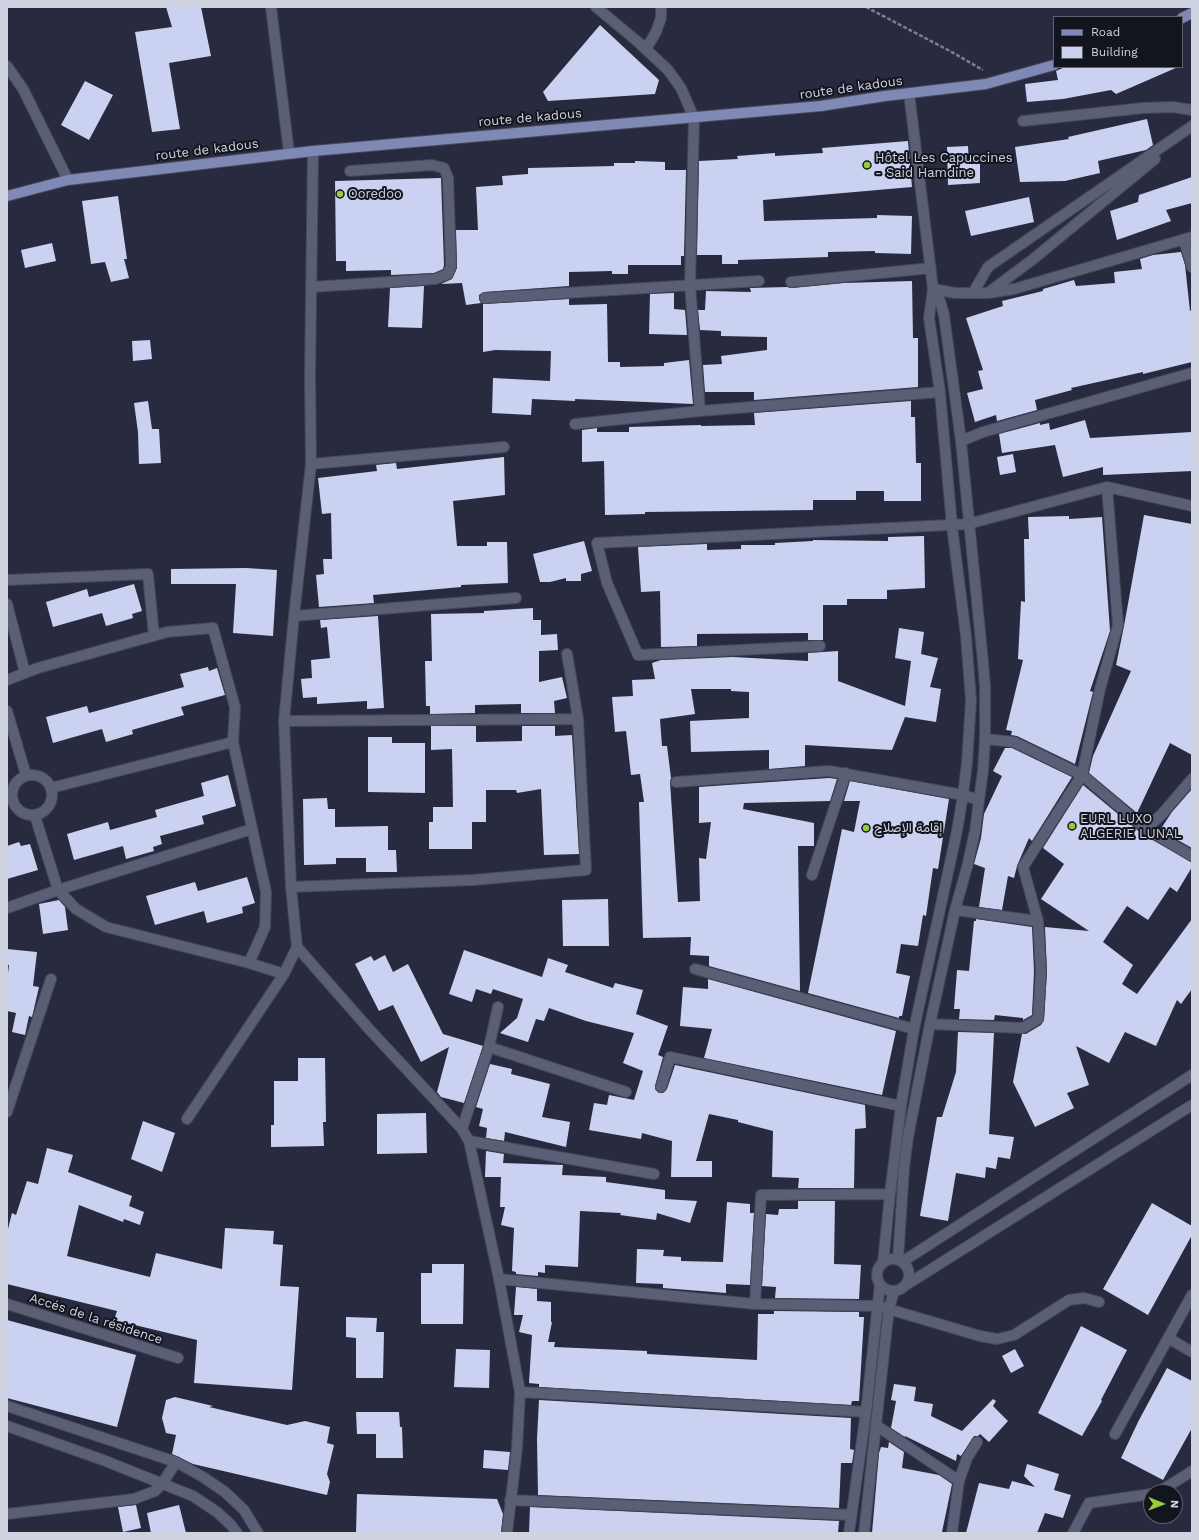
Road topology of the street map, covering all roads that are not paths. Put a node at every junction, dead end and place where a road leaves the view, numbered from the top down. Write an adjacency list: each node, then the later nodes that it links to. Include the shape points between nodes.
1 (271, 7): 15 (street)
2 (596, 7): 6 (street)
3 (661, 7): 6 (street, via 661,18)
4 (1192, 13): 5 (main road)
5 (1183, 18)
6 (646, 49): 11 (street, via 668,70 681,88)
7 (1053, 65): 9 (main road, route de kadous, via 986,84)
8 (7, 66): 17 (street, via 23,89)
9 (909, 93): 11 (main road, route de kadous, via 821,106); 21 (street)
10 (1192, 110): 12 (street, via 1173,106)
11 (694, 118): 14 (main road, route de kadous); 24 (street)
12 (1023, 121)
13 (1192, 127): 27 (street, via 988,267); 28 (street, via 1038,255)
14 (313, 151): 15 (main road, route de kadous); 25 (street)
15 (289, 153): 17 (main road, route de kadous)
16 (350, 171): 25 (street, via 432,164 444,168 448,178 451,266 448,274 435,279)
17 (68, 180): 18 (main road, route de kadous)
18 (7, 196)
19 (1188, 239): 20 (street); 28 (street, via 1014,289)
20 (1192, 267)
21 (931, 268): 23 (street); 26 (street)
22 (759, 281): 24 (street)
23 (790, 282)
24 (690, 285): 29 (street); 32 (street)
25 (312, 287): 36 (street)
26 (933, 289): 27 (street); 31 (street, via 928,318); 34 (street, via 944,315)
27 (973, 293): 28 (street)
28 (988, 293)
29 (485, 298)
30 (1192, 373): 34 (street, via 983,432)
31 (940, 392): 32 (street); 40 (street)
32 (700, 411): 33 (street)
33 (575, 424)
34 (961, 441): 39 (street)
35 (504, 447): 36 (street)
36 (311, 464): 44 (street)
37 (1107, 487): 38 (street); 39 (street); 57 (street, via 1118,625 1100,689)
38 (1192, 506)
39 (968, 524): 40 (street); 53 (street, via 983,662)
40 (952, 526): 46 (street, via 597,543 607,583 638,655); 61 (street, via 970,674 970,732)
41 (7, 580): 45 (street, via 148,574)
42 (516, 598): 44 (street)
43 (7, 604): 48 (street)
44 (294, 616): 52 (street)
45 (154, 636): 48 (street); 54 (street, via 168,632 213,628 235,708)
46 (820, 646)
47 (567, 654): 51 (street)
48 (26, 673): 49 (street)
49 (7, 680)
50 (7, 711): 56 (street)
51 (578, 719): 52 (street); 69 (street, via 586,870 473,880)
52 (284, 721): 69 (street)
53 (985, 739): 57 (street, via 1014,742); 62 (street)
54 (233, 742): 60 (street); 65 (street)
55 (846, 774): 58 (street, via 829,771); 61 (street); 68 (street)
56 (26, 775): 60 (street, via 39,776); 63 (street, via 20,778 12,790)
57 (1082, 775): 66 (street); 73 (street, via 1023,867)
58 (676, 782)
59 (1190, 784): 66 (street)
60 (51, 788): 64 (street, via 50,804 41,814)
61 (963, 795): 62 (street); 81 (street)
62 (979, 800): 72 (street, via 967,867)
63 (10, 804): 64 (street, via 28,816)
64 (35, 816): 70 (street)
65 (252, 829): 70 (street); 75 (street, via 266,892 264,927)
66 (1146, 829): 67 (street)
67 (1192, 856)
68 (812, 875)
69 (291, 887): 74 (street)
70 (58, 890): 71 (street); 75 (street, via 76,909 106,927)
71 (7, 908)
72 (955, 910): 73 (street); 80 (street)
73 (1038, 921): 80 (street, via 1041,971 1038,1020 1023,1028)
74 (297, 947): 77 (street); 90 (street)
75 (249, 963): 77 (street)
76 (696, 969): 81 (street)
77 (284, 974): 89 (street)
78 (51, 979): 88 (street)
79 (498, 1007): 82 (street)
80 (930, 1024): 94 (street, via 904,1168)
81 (914, 1029): 87 (street)
82 (490, 1047): 85 (street); 90 (street)
83 (1192, 1076): 94 (street)
84 (662, 1087): 87 (street, via 670,1057)
85 (626, 1092)
86 (1192, 1105): 98 (street)
87 (901, 1106): 93 (street)
88 (7, 1112)
89 (187, 1119)
90 (462, 1129): 91 (street)
91 (469, 1141): 92 (street); 96 (street)
92 (654, 1174)
93 (890, 1194): 95 (street); 103 (street, via 762,1194)
94 (900, 1261): 95 (street, via 888,1260); 98 (street, via 906,1265 909,1275)
95 (883, 1263): 97 (street, via 878,1270)
96 (500, 1279): 103 (street); 109 (street)
97 (880, 1284): 99 (street, via 888,1291); 104 (street)
98 (906, 1285): 99 (street)
99 (894, 1292): 105 (street)
100 (1192, 1295): 106 (street)
101 (1099, 1302): 105 (street, via 1084,1298 1069,1300 1014,1335 997,1339)
102 (7, 1304): 108 (street, Accés de la résidence)
103 (755, 1304): 104 (street)
104 (878, 1306): 105 (street); 111 (street)
105 (889, 1308): 113 (street)
106 (1168, 1338): 107 (street); 114 (street)
107 (1192, 1352)
108 (178, 1358)
109 (520, 1392): 111 (street); 122 (street)
110 (7, 1406): 116 (street)
111 (866, 1412): 124 (street)
112 (7, 1426): 119 (street)
113 (877, 1426): 118 (street); 129 (street)
114 (1115, 1434)
115 (977, 1442): 118 (street, via 967,1458)
116 (176, 1462): 119 (street); 126 (street, via 225,1492 244,1510)
117 (1192, 1471): 120 (street)
118 (959, 1481): 130 (street)
119 (162, 1484): 123 (street, via 155,1491 134,1499); 125 (street, via 193,1496 217,1512)
120 (1172, 1484)
121 (1143, 1495): 131 (street, via 1089,1503)
122 (510, 1500): 124 (street); 127 (street)
123 (7, 1514)
124 (851, 1516): 128 (street)
125 (236, 1533)
126 (258, 1533)
127 (507, 1533)
128 (849, 1533)
129 (864, 1533)
130 (952, 1533)
131 (1073, 1533)

